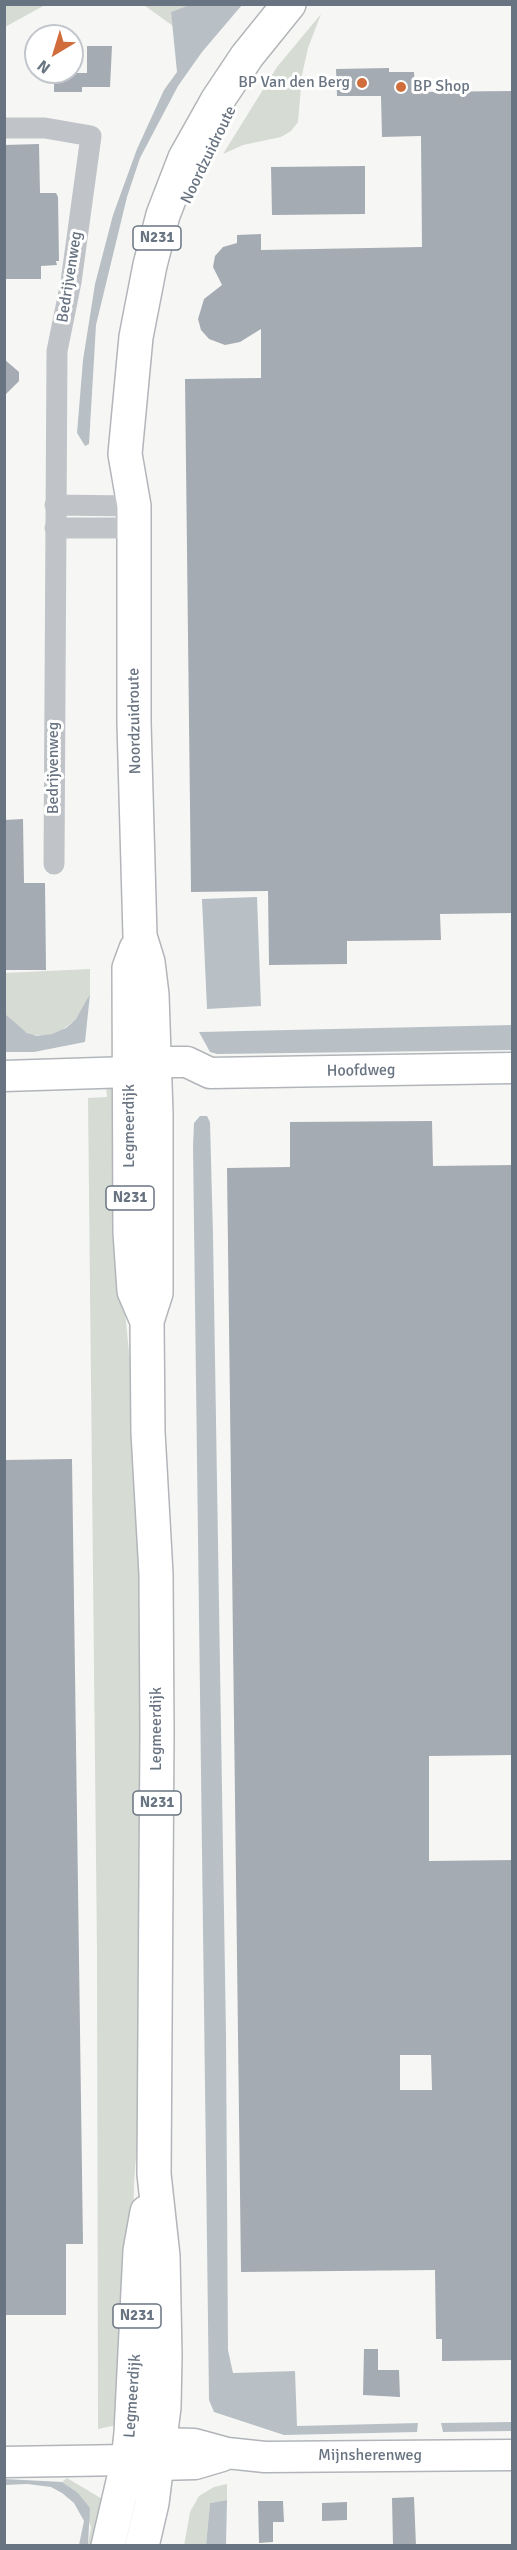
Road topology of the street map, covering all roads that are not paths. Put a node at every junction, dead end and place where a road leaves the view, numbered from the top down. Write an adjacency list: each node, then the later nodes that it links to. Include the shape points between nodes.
1 (289, 4): 5 (main road, Noordzuidroute / N231, via 217,101 185,158 163,215 136,337 125,454)
2 (311, 4): 5 (main road, Noordzuidroute / N231, via 233,104 207,152 177,224 158,303)
3 (4, 128): 4 (street, Bedrijvenweg, via 45,128 91,136 71,282 57,351)
4 (55, 506): 5 (street); 6 (street, Bedrijvenweg)
5 (134, 517): 6 (street); 9 (main road, Noordzuidroute / N231, via 140,936 129,968)
6 (55, 528): 7 (street, Bedrijvenweg)
7 (54, 864)
8 (513, 1068): 9 (street, Hoofdweg, via 210,1073 197,1081)
9 (146, 1072): 10 (street, Hoofdweg); 12 (main road, Legmeerdijk / N231, via 130,1232 134,1291 147,1321 156,1574 154,2174 140,2251)
10 (4, 1076)
11 (513, 2455): 12 (street, Mijnsherenweg, via 265,2457 194,2444)
12 (148, 2456): 13 (street, Mijnsherenweg); 14 (main road, Legmeerdijk / N231); 15 (main road, Legmeerdijk / N231)
13 (4, 2462)
14 (108, 2546)
15 (142, 2546)

